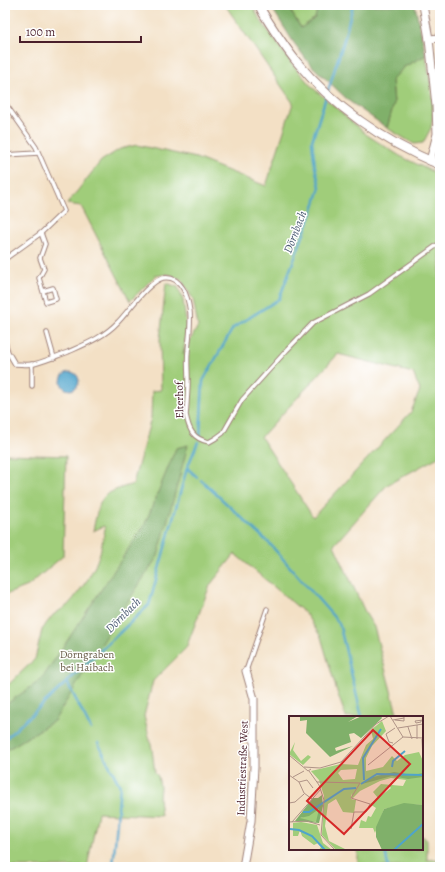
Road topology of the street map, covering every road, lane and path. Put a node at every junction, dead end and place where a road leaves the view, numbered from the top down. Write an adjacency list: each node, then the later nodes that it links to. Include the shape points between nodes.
1 (259, 5): 8 (street, via 295,60 344,109 391,141)
2 (423, 5): 4 (street)
3 (440, 38): 4 (street)
4 (429, 39): 8 (street, via 438,134)
5 (5, 103): 6 (lane)
6 (38, 153): 7 (lane); 10 (lane, via 64,211)
7 (5, 155)
8 (430, 161): 9 (street)
9 (440, 165)
10 (41, 233): 12 (lane); 13 (lane, via 45,244 40,258 44,269 39,278)
11 (440, 243): 16 (lane, Elterhof, via 369,294 313,323 242,400 223,433 209,442 200,440 192,433 186,415 190,310 184,289 175,280 161,278 101,336)
12 (5, 259)
13 (43, 291): 13 (lane, via 46,302 56,299 53,288)
14 (47, 333): 16 (lane)
15 (5, 342): 17 (lane, Elterhof, via 15,364)
16 (54, 358): 17 (lane, Elterhof)
17 (32, 364): 18 (lane)
18 (32, 386)
19 (267, 609): 20 (lane)
20 (246, 671): 21 (street, Industriestraße West, via 254,699 254,767 251,821)
21 (243, 867)

